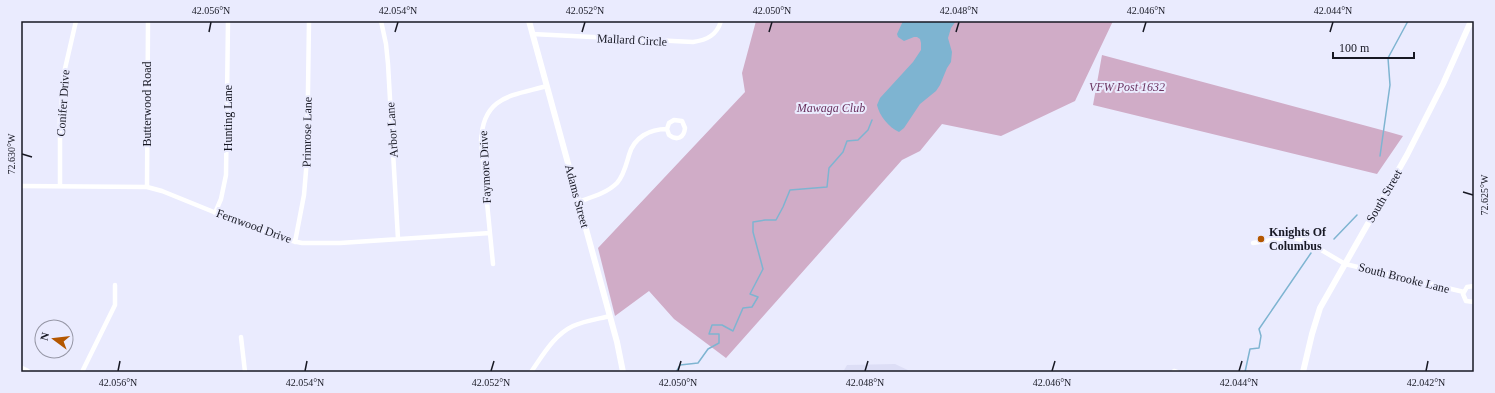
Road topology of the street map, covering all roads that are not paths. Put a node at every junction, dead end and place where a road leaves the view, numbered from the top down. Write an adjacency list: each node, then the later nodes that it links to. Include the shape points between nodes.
1 (76, 21): 13 (street, Conifer Drive, via 64,73 60,118)
2 (148, 21): 14 (street, Butterwood Road)
3 (228, 21): 16 (street, Hunting Lane, via 226,175 221,200)
4 (309, 21): 19 (street, Primrose Lane, via 308,159)
5 (381, 21): 18 (street, Arbor Lane, via 388,64)
6 (529, 21): 9 (street, Adams Street)
7 (721, 21): 9 (street, Mallard Circle, via 718,30 711,37 693,42)
8 (1471, 21): 22 (street, South Street, via 1407,155)
9 (532, 34): 10 (street, Adams Street)
10 (547, 86): 15 (street, Adams Street); 17 (street, Faymore Drive, via 502,99 485,117 482,141)
11 (667, 129): 11 (street, via 670,122 676,120 682,121 686,128 680,138 669,136); 15 (street, via 650,132 639,138 632,147 618,182 607,190)
12 (21, 186): 13 (street, Fernwood Drive)
13 (60, 186): 14 (street, Fernwood Drive)
14 (146, 187): 16 (street, Fernwood Drive)
15 (578, 202): 27 (street, Adams Street)
16 (215, 212): 19 (street, Fernwood Drive)
17 (490, 233): 18 (street, Fernwood Drive); 21 (street, Faymore Drive)
18 (398, 239): 19 (street, Fernwood Drive, via 325,244)
19 (295, 242)
20 (1253, 243): 22 (street, South Brooke Lane, via 1290,237 1306,241)
21 (493, 264)
22 (1345, 264): 25 (street, South Brooke Lane); 35 (street, South Street, via 1318,313)
23 (115, 285): 31 (street, via 115,305)
24 (1474, 286): 25 (street, South Brooke Lane, via 1467,287)
25 (1464, 292): 26 (street, South Brooke Lane, via 1466,301)
26 (1474, 302)
27 (610, 316): 33 (street, via 577,325 562,333); 34 (street, Adams Street)
28 (241, 337): 32 (street)
29 (21, 369): 30 (main road)
30 (27, 372)
31 (82, 372)
32 (245, 372)
33 (531, 372)
34 (623, 372)
35 (1303, 372)

